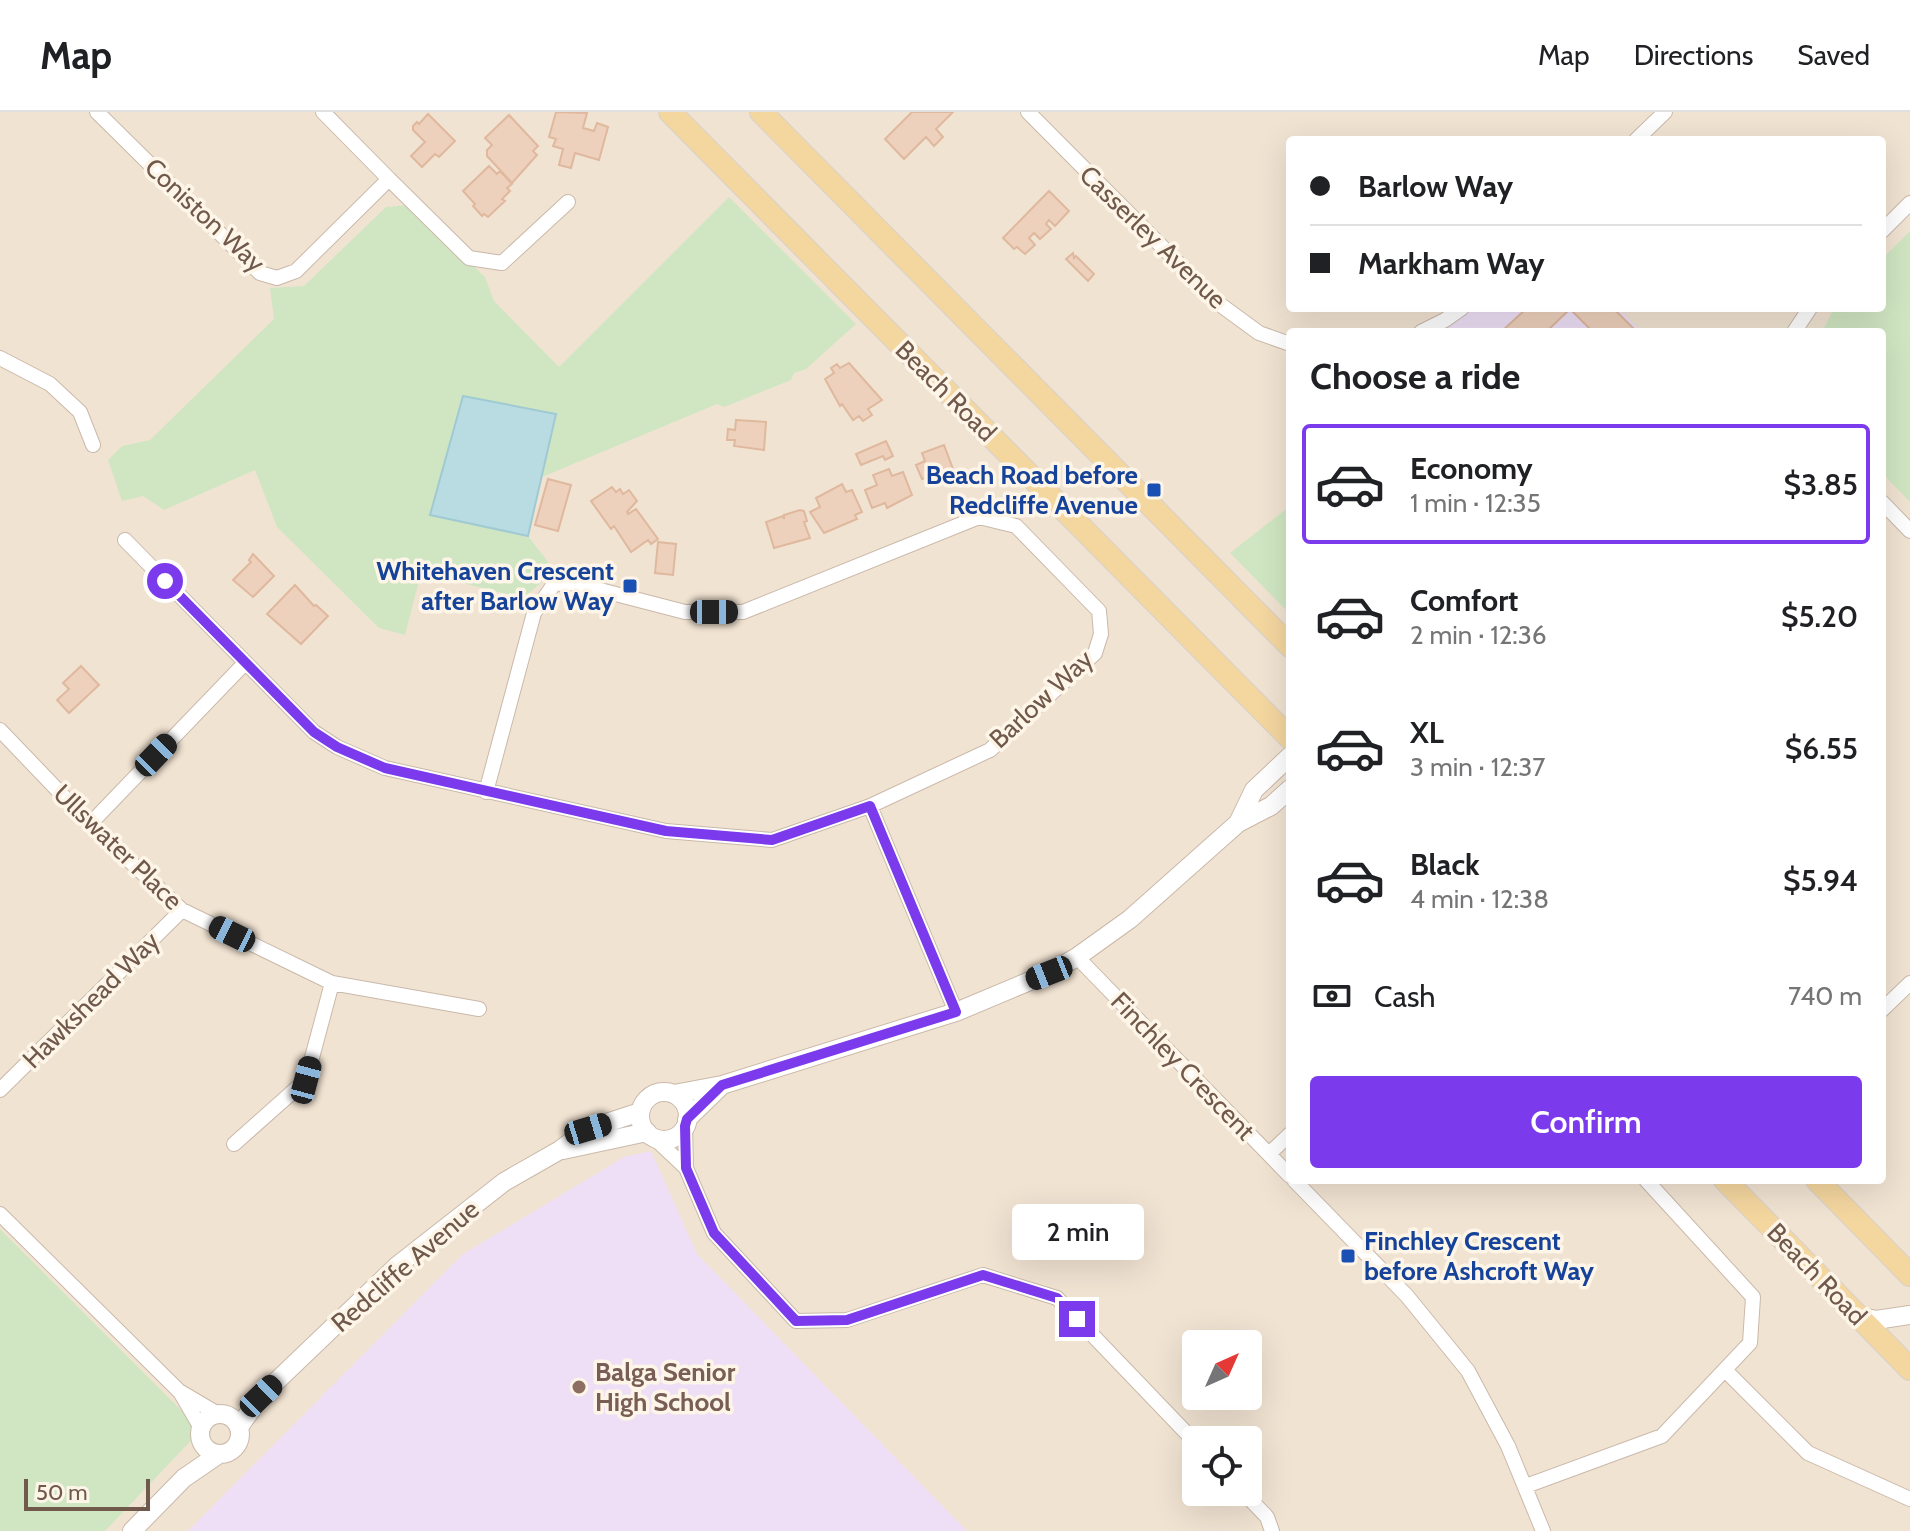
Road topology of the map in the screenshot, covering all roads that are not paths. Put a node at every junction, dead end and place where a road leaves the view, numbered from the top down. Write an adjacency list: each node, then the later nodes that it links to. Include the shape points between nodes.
1 (97, 112): 8 (street, Coniston Way, via 260,273 277,278 296,271)
2 (323, 112): 8 (street)
3 (670, 112): 23 (main road, Beach Road)
4 (761, 112): 20 (main road)
5 (1028, 112): 14 (street, Casserley Avenue, via 1218,303 1259,333)
6 (1665, 112): 7 (street)
7 (1640, 136)
8 (389, 179): 9 (street, via 469,258 502,263)
9 (568, 202)
10 (1910, 203): 11 (street)
11 (1886, 227)
12 (1456, 312): 13 (street)
13 (1429, 328)
14 (1286, 343)
15 (0, 358): 16 (street, via 50,384 80,412)
16 (93, 445)
17 (1886, 507): 18 (street)
18 (1910, 531)
19 (125, 540): 21 (street, Barlow Way)
20 (1286, 642)
21 (245, 663): 25 (street, Barlow Way, via 314,732 337,747 385,768); 29 (street)
22 (0, 730): 29 (street, Ullswater Place)
23 (1286, 734)
24 (1286, 760): 28 (street, via 1254,790)
25 (486, 792): 27 (street, Barlow Way, via 666,831 772,840); 27 (street, Barlow Way, via 534,613 554,584 573,583 685,612 743,612 979,517 1016,526 1099,611 1101,634 1095,653 990,750)
26 (1286, 793): 28 (street)
27 (870, 806): 36 (street)
28 (1238, 823): 31 (street, via 1130,919)
29 (90, 824): 30 (street, Ullswater Place)
30 (182, 910): 32 (street, Ullswater Place); 38 (street, Hawkshead Way)
31 (1077, 957): 36 (street); 46 (street, Finchley Crescent)
32 (332, 983): 35 (street, Ullswater Place); 44 (street, via 306,1080)
33 (1910, 983): 34 (street)
34 (1886, 1006)
35 (479, 1009)
36 (956, 1012): 37 (street)
37 (722, 1085): 39 (street); 41 (street)
38 (0, 1090)
39 (674, 1094): 40 (street, via 653,1094); 41 (street, via 685,1105)
40 (640, 1112): 42 (street); 45 (street, Redcliffe Avenue, via 588,1129)
41 (686, 1123): 42 (street, via 674,1137); 47 (street)
42 (650, 1134): 45 (street, Redcliffe Avenue); 47 (street)
43 (1286, 1138): 46 (street)
44 (234, 1144)
45 (560, 1150): 60 (street, Redcliffe Avenue, via 504,1182 398,1265 261,1396)
46 (1269, 1154): 48 (street, Finchley Crescent)
47 (686, 1168): 61 (street, via 714,1233 796,1321 847,1320 983,1275 1057,1298)
48 (1286, 1172)
49 (1298, 1184): 65 (street, Finchley Crescent, via 1407,1296 1468,1371)
50 (1650, 1184): 58 (street, via 1753,1297 1750,1343)
51 (1729, 1184): 56 (main road, Beach Road)
52 (1821, 1184): 54 (main road)
53 (0, 1214): 59 (street)
54 (1910, 1275)
55 (1910, 1315): 56 (street, via 1876,1320)
56 (1858, 1316): 57 (main road, Beach Road)
57 (1910, 1369)
58 (1725, 1370): 65 (street, via 1662,1436); 66 (street, via 1808,1453)
59 (179, 1391): 60 (street); 62 (street)
60 (227, 1419): 62 (street, via 206,1420); 63 (street, via 239,1440)
61 (1182, 1428)
62 (201, 1433): 63 (street, via 207,1449); 64 (street)
63 (219, 1454): 64 (street)
64 (184, 1478): 68 (street)
65 (1526, 1486): 70 (street, Finchley Crescent)
66 (1910, 1499)
67 (1256, 1506): 69 (street)
68 (132, 1531)
69 (1272, 1531)
70 (1543, 1531)

